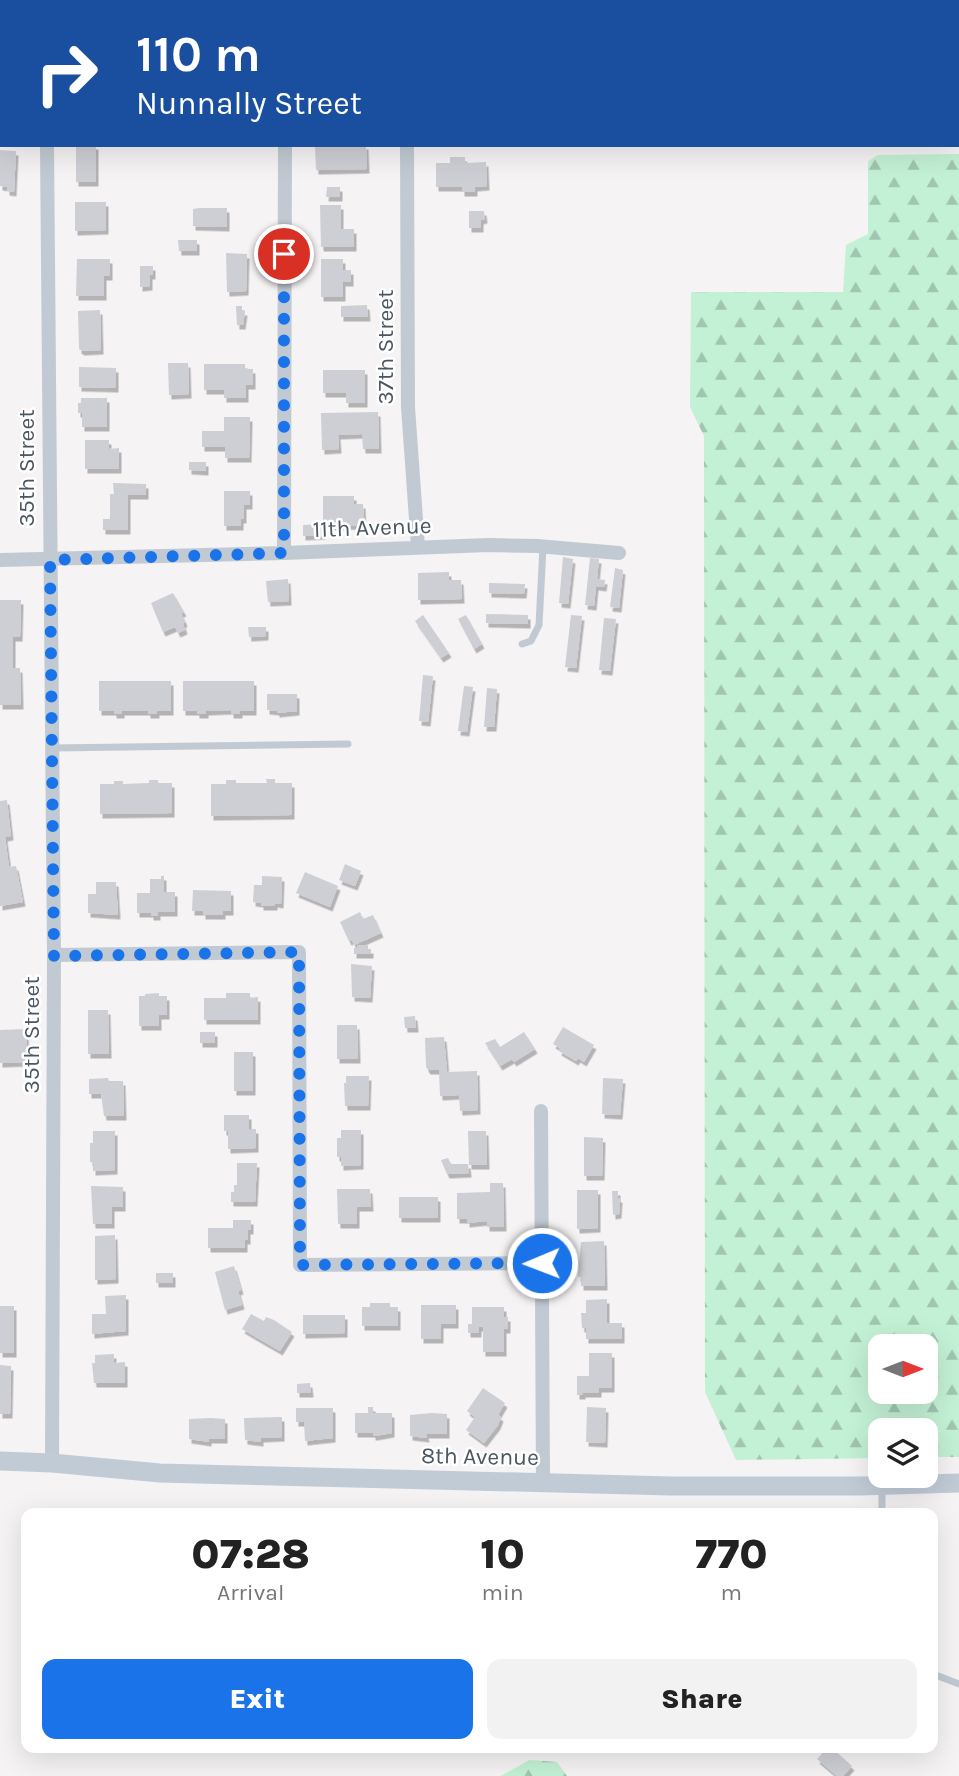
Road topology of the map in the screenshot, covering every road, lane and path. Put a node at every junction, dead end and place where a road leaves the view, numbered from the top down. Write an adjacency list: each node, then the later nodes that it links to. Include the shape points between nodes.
1 (47, 147): 9 (street, 35th Street)
2 (285, 147): 6 (street)
3 (407, 147): 5 (street, 37th Street, via 408,407)
4 (543, 546): 5 (street, 11th Avenue); 7 (street, 11th Avenue); 10 (lane, via 539,625 531,640)
5 (418, 547): 6 (street, 11th Avenue)
6 (284, 553): 9 (street, 11th Avenue)
7 (619, 553)
8 (0, 560): 9 (street, 11th Avenue)
9 (50, 560): 12 (street, 35th Street)
10 (522, 644)
11 (348, 744): 12 (lane)
12 (52, 748): 13 (street, 35th Street)
13 (54, 956): 15 (street, via 299,952 300,1265); 17 (street, 35th Street)
14 (541, 1111): 15 (street)
15 (542, 1263): 18 (street)
16 (0, 1461): 17 (street, 8th Avenue)
17 (52, 1463): 18 (street, 8th Avenue, via 160,1473)
18 (543, 1482): 21 (street, 8th Avenue)
19 (959, 1483): 20 (street, 8th Avenue)
20 (938, 1484)
21 (868, 1485)
22 (882, 1488): 23 (lane)
23 (882, 1508)
24 (938, 1676): 25 (lane)
25 (959, 1684)

